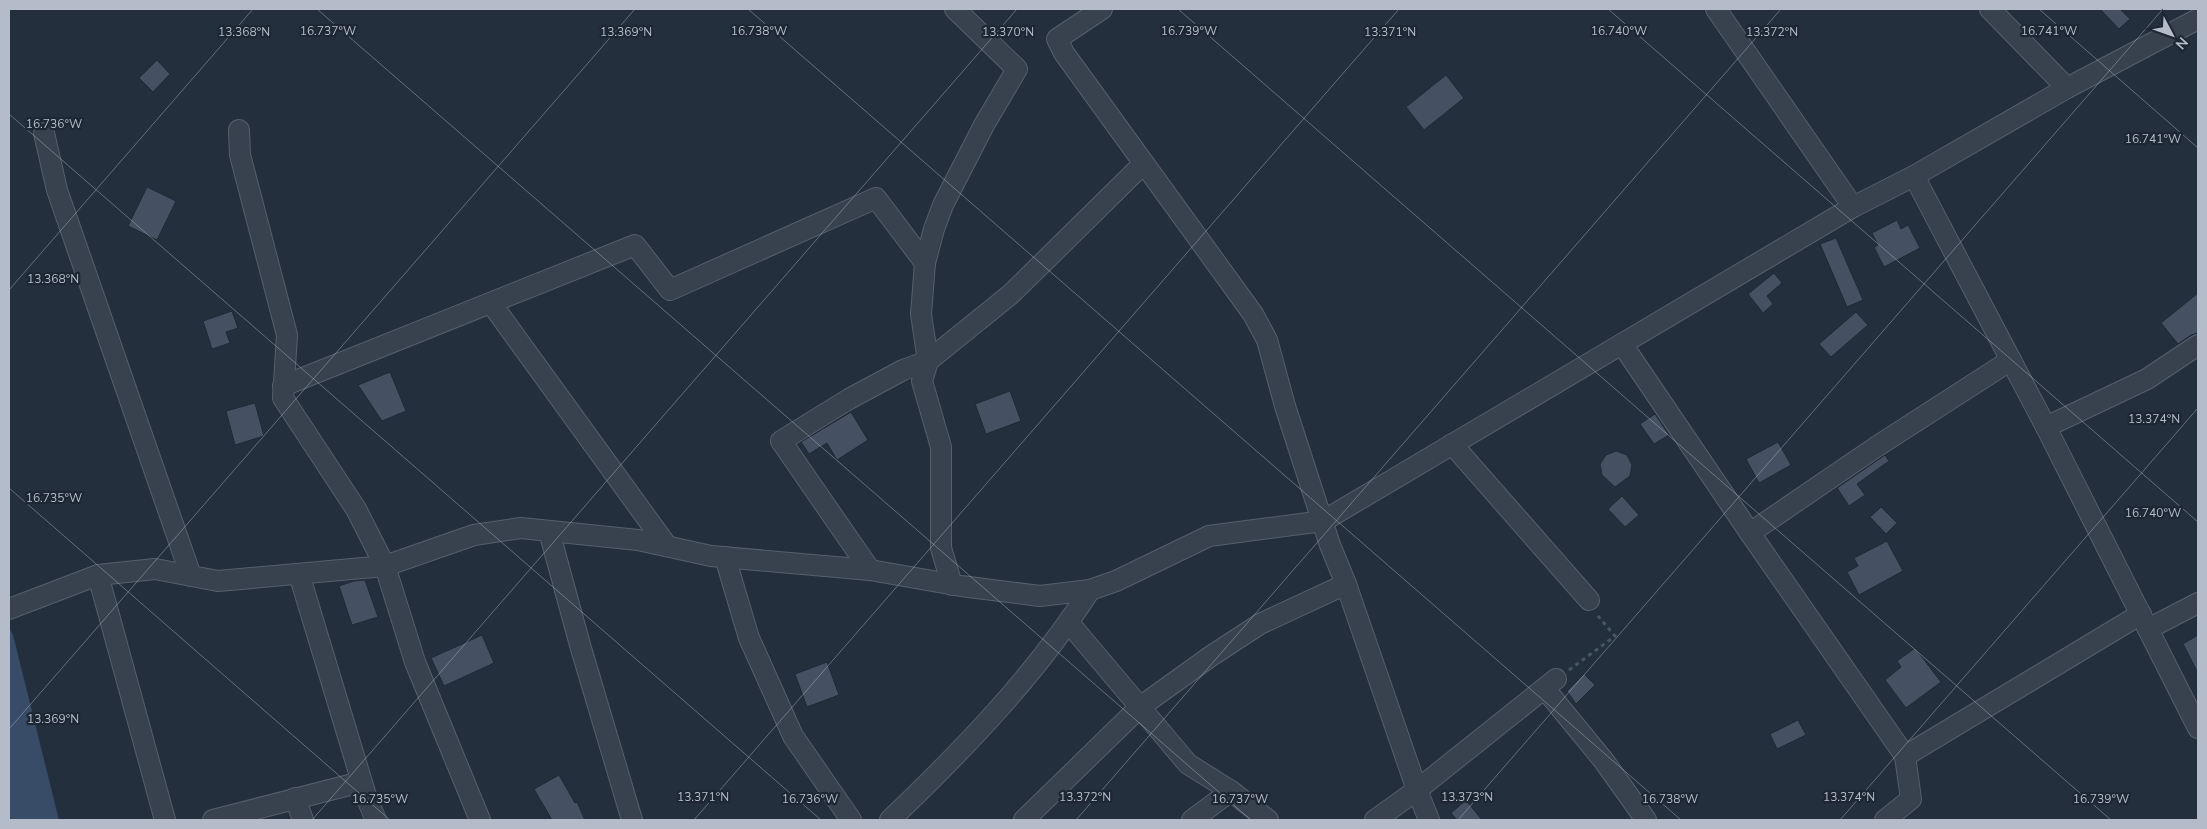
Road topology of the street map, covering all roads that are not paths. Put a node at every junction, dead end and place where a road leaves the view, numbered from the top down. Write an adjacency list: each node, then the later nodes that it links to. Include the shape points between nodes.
1 (955, 9): 12 (street, via 1017,69 943,205)
2 (1102, 9): 9 (street, via 1057,39)
3 (1716, 9): 11 (street)
4 (1990, 9): 6 (street)
5 (2198, 19): 6 (street)
6 (2067, 88): 10 (street)
7 (239, 130): 18 (street, via 240,155 286,335)
8 (44, 133): 30 (street, via 57,190)
9 (1143, 164): 17 (street, via 1011,294); 21 (street, via 1253,314 1264,334)
10 (1914, 176): 11 (street); 16 (street)
11 (1853, 207): 14 (street)
12 (926, 263): 13 (street, via 876,198 670,290 635,245); 17 (street, via 921,314)
13 (491, 303): 18 (street); 24 (street)
14 (1622, 344): 20 (street); 23 (street)
15 (2198, 345): 19 (street, via 2147,379)
16 (2011, 360): 19 (street); 23 (street)
17 (928, 361): 27 (street, via 895,374 849,399 781,441); 32 (street, via 922,381 942,447 941,548)
18 (283, 386): 26 (street, via 282,398 356,509)
19 (2046, 427): 37 (street)
20 (1452, 444): 21 (street); 34 (street)
21 (1323, 521): 31 (street); 33 (street, via 1209,536 1116,581)
22 (549, 531): 24 (street); 26 (street, via 521,528 474,535); 52 (street)
23 (1750, 533): 41 (street)
24 (667, 546): 25 (street)
25 (725, 557): 27 (street); 53 (street, via 749,638 793,736)
26 (385, 566): 28 (street); 51 (street, via 415,662)
27 (870, 570): 32 (street)
28 (299, 574): 30 (street, via 218,581); 42 (street)
29 (98, 575): 30 (street, via 155,569); 36 (street); 47 (street)
30 (191, 576)
31 (1346, 584): 39 (street, via 1260,624); 44 (street)
32 (952, 585): 33 (street, via 1040,596)
33 (1090, 590): 38 (street)
34 (1589, 600)
35 (2198, 603): 37 (street)
36 (9, 609)
37 (2144, 621): 40 (street); 41 (street)
38 (1069, 623): 39 (street); 54 (street, via 976,732)
39 (1140, 708): 43 (street, via 1188,764); 55 (street)
40 (2198, 728)
41 (1905, 756): 60 (street, via 1910,798)
42 (361, 782): 45 (street); 50 (street)
43 (1231, 790): 56 (street); 57 (street)
44 (1417, 790): 46 (street, via 1550,684); 58 (street); 59 (street)
45 (295, 798): 48 (street); 49 (street)
46 (1644, 819)
47 (165, 820)
48 (213, 820)
49 (303, 820)
50 (376, 820)
51 (480, 820)
52 (632, 820)
53 (851, 820)
54 (890, 820)
55 (1024, 820)
56 (1192, 820)
57 (1268, 820)
58 (1375, 820)
59 (1429, 820)
60 (1885, 820)

